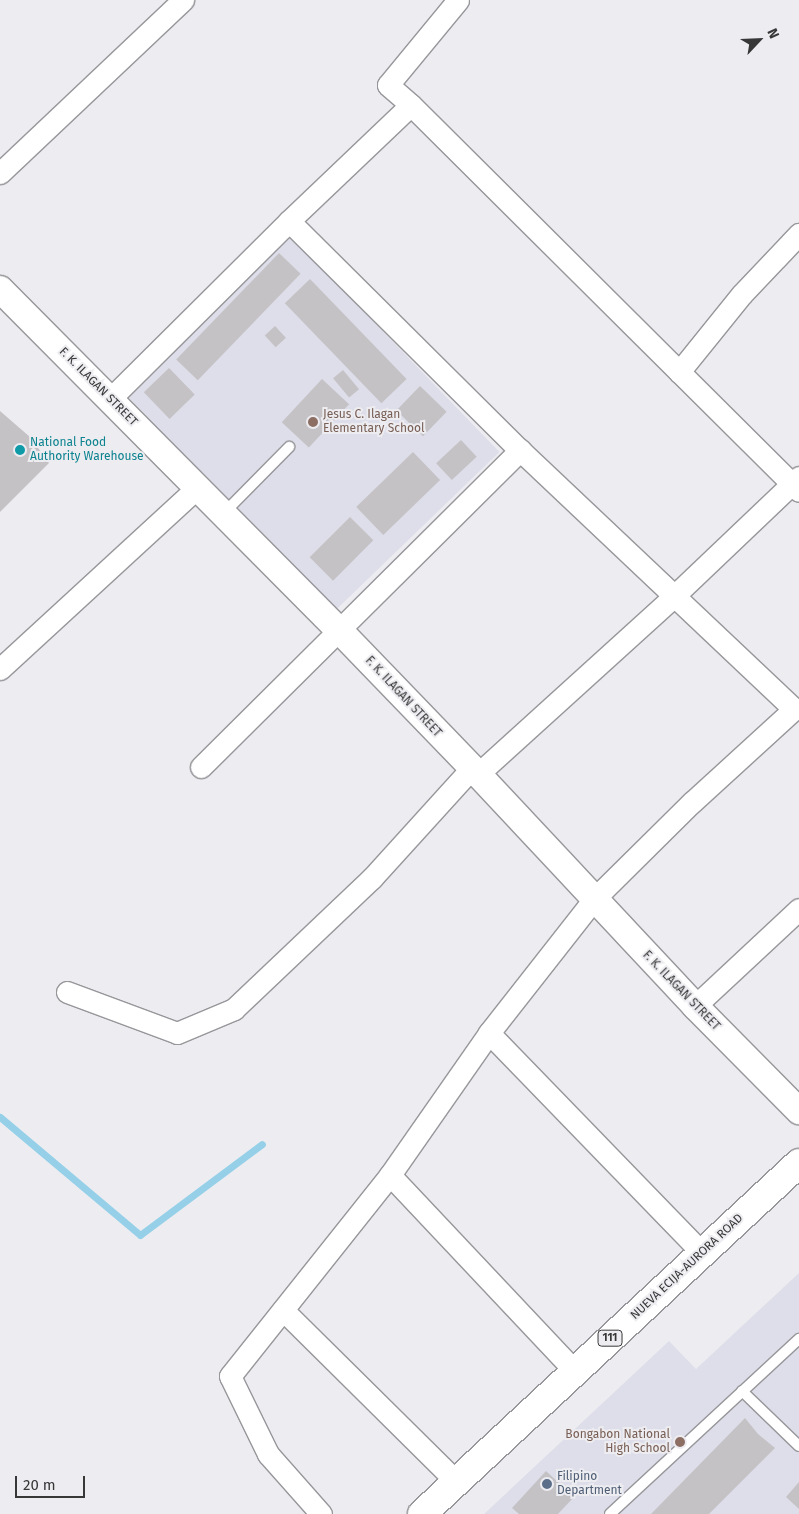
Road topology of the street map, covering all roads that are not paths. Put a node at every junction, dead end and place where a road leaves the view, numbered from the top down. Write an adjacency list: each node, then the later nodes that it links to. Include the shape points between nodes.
1 (183, 0): 4 (street)
2 (458, 0): 3 (street, via 388,85)
3 (411, 105): 5 (street); 8 (street)
4 (0, 173)
5 (289, 221): 9 (street); 11 (street)
6 (799, 234): 8 (street, via 742,294)
7 (0, 289): 9 (street, F. K. ILAGAN STREET)
8 (679, 372): 12 (street)
9 (110, 399): 13 (street, F. K. ILAGAN STREET)
10 (289, 447): 14 (lane)
11 (520, 450): 15 (street); 16 (street)
12 (797, 484): 15 (street)
13 (198, 487): 14 (street, F. K. ILAGAN STREET); 17 (street)
14 (224, 513): 16 (street, F. K. ILAGAN STREET)
15 (673, 597): 19 (street); 20 (street, via 794,709 692,802)
16 (339, 630): 18 (street); 19 (street, F. K. ILAGAN STREET)
17 (0, 669)
18 (201, 767)
19 (475, 772): 20 (street, F. K. ILAGAN STREET); 22 (street, via 372,878 234,1008 177,1033)
20 (594, 899): 23 (street, F. K. ILAGAN STREET); 24 (street)
21 (799, 909): 23 (street)
22 (67, 992)
23 (694, 1006): 25 (street, F. K. ILAGAN STREET)
24 (489, 1033): 27 (street); 28 (street)
25 (799, 1112)
26 (799, 1163): 28 (main road, NUEVA ECIJA-AURORA ROAD / 111)
27 (390, 1175): 29 (street); 31 (street)
28 (702, 1253): 31 (main road, NUEVA ECIJA-AURORA ROAD / 111)
29 (283, 1310): 34 (street); 35 (street, via 230,1376 268,1454)
30 (799, 1339): 32 (lane)
31 (575, 1371): 34 (main road, NUEVA ECIJA-AURORA ROAD / 111)
32 (742, 1390): 33 (lane); 37 (lane)
33 (799, 1446)
34 (457, 1482): 36 (main road, NUEVA ECIJA-AURORA ROAD / 111)
35 (321, 1514)
36 (422, 1514)
37 (610, 1514)

